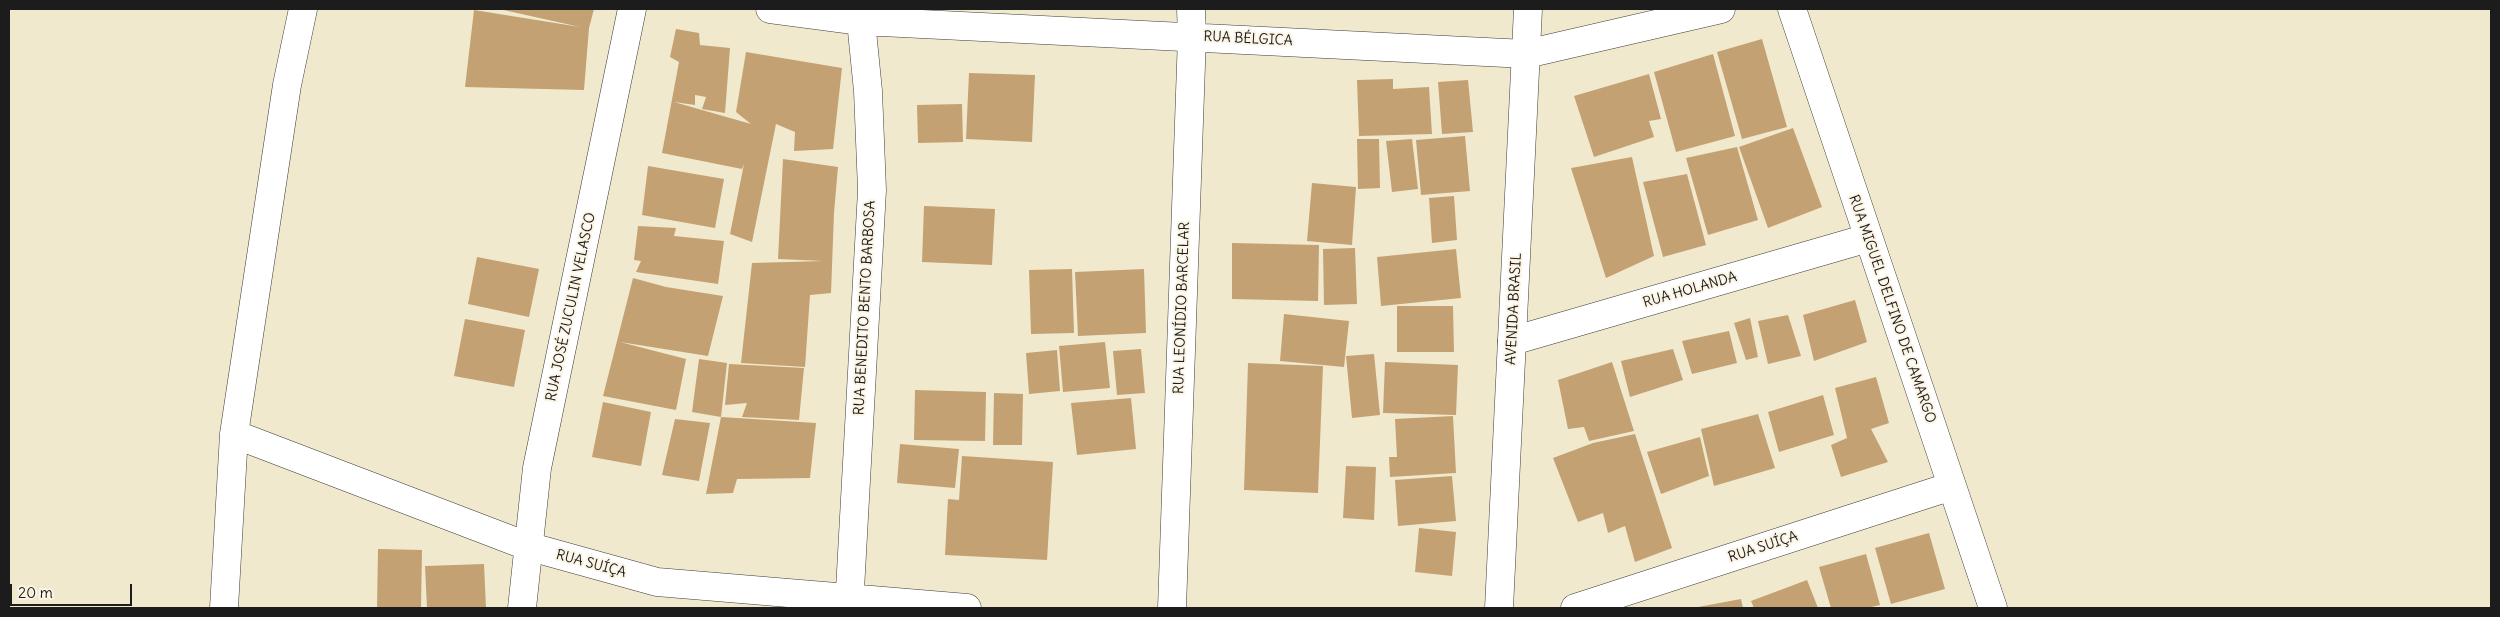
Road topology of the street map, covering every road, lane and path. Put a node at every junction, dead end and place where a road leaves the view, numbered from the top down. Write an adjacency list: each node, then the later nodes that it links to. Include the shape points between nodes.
1 (303, 9): 13 (street, via 287,85)
2 (632, 9): 15 (street, RUA JOSÉ ZUCULIN VELASCO, via 537,468)
3 (770, 9): 8 (street, RUA BÉLGICA)
4 (1191, 9): 9 (street, RUA LEONÍDIO BARCELAR)
5 (1528, 9): 10 (street, AVENIDA BRASIL)
6 (1721, 9): 10 (street, RUA BÉLGICA)
7 (1792, 9): 11 (street, RUA MIGUEL DELFINO DE CAMARGO)
8 (858, 15): 9 (street, RUA BÉLGICA); 16 (street, RUA BENEDITO BENTO BARBOSA, via 868,90 872,190)
9 (1192, 36): 10 (street, RUA BÉLGICA); 20 (street, RUA LEONÍDIO BARCELAR)
10 (1526, 54): 12 (street, AVENIDA BRASIL)
11 (1868, 238): 12 (street, RUA HOLANDA); 14 (street, RUA MIGUEL DELFINO DE CAMARGO)
12 (1512, 341): 21 (street, AVENIDA BRASIL)
13 (234, 434): 15 (street, RUA SUÍÇA); 17 (street)
14 (1952, 486): 22 (street, RUA SUÍÇA); 23 (street, RUA MIGUEL DELFINO DE CAMARGO)
15 (527, 546): 16 (street, RUA SUÍÇA, via 658,582); 18 (street, RUA JOSÉ ZUCULIN VELASCO)
16 (849, 604): 19 (street, RUA SUÍÇA)
17 (224, 608)
18 (522, 608)
19 (967, 608)
20 (1172, 608)
21 (1499, 608)
22 (1575, 608)
23 (1993, 608)

